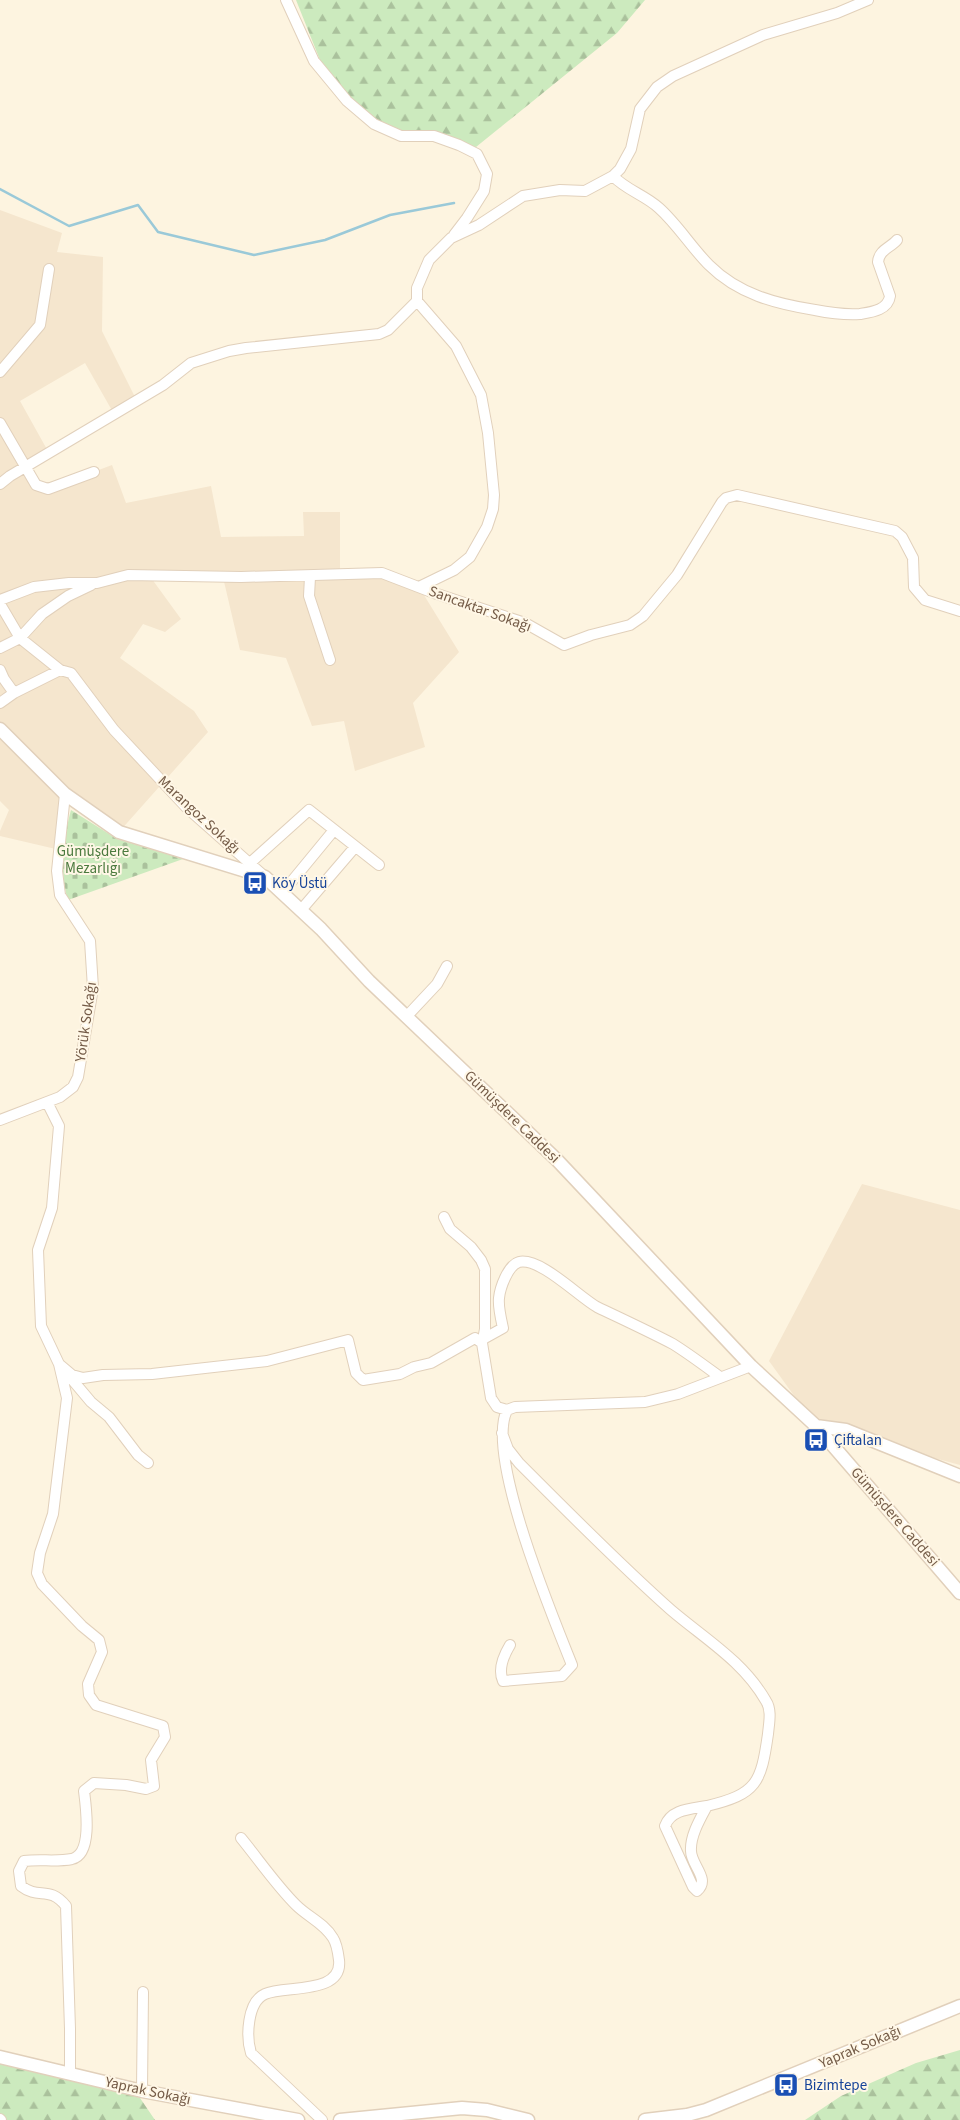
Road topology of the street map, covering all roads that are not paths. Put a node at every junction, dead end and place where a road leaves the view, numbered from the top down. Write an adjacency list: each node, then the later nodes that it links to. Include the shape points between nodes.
1 (286, 0): 4 (street, via 314,61 347,101 374,124 401,136 434,136 477,154 487,174 484,191)
2 (868, 0): 3 (street, via 763,35 673,76 657,87 640,109 631,149)
3 (613, 176): 4 (street, via 585,191 560,190 524,196 479,225); 5 (street, via 658,207 724,278 751,294 791,306 843,314 883,308 890,301 890,296 878,258)
4 (451, 238): 7 (street, via 429,260 417,288)
5 (896, 240)
6 (49, 269): 8 (street, via 40,325)
7 (417, 301): 10 (street, via 388,330 379,334 246,348 191,362 163,385); 15 (street, via 456,346 481,396 494,495 487,527 470,557 454,570)
8 (0, 372)
9 (0, 423): 10 (street)
10 (25, 467): 11 (street, via 36,485 48,489); 12 (street)
11 (94, 472)
12 (0, 484)
13 (310, 577): 14 (street, Sancaktar Sokağı, via 140,574); 15 (street, Sancaktar Sokağı, via 382,573); 21 (street, via 309,596)
14 (97, 583): 16 (street, Sancaktar Sokağı, via 34,587); 19 (street, via 68,596 42,614)
15 (419, 586): 18 (street, Sancaktar Sokağı, via 525,623 564,645 630,625 644,616 677,575 722,502 737,496 895,532 902,537 913,558 914,587 925,600)
16 (0, 600)
17 (0, 604): 19 (street)
18 (960, 611)
19 (20, 638): 20 (street); 23 (street, Marangoz Sokağı)
20 (0, 648)
21 (330, 660)
22 (0, 670): 24 (street)
23 (60, 670): 24 (street); 30 (street, Marangoz Sokağı, via 70,672 106,720 186,807)
24 (14, 693): 25 (street)
25 (0, 703)
26 (0, 729): 27 (street, Gümüşdere Caddesi)
27 (65, 794): 32 (street, Gümüşdere Caddesi, via 119,832); 37 (street, Yörük Sokağı, via 58,871 60,894 90,941 94,988 78,1077 73,1088)
28 (334, 830): 29 (street); 30 (street, via 309,810); 33 (street)
29 (355, 847): 31 (street); 34 (street)
30 (250, 863): 32 (street, Marangoz Sokağı)
31 (379, 865)
32 (265, 876): 33 (street, Gümüşdere Caddesi)
33 (283, 892): 34 (street, Gümüşdere Caddesi)
34 (301, 910): 36 (street, Gümüşdere Caddesi)
35 (447, 966): 36 (street, via 437,984)
36 (407, 1016): 42 (street, Gümüşdere Caddesi, via 557,1160)
37 (47, 1102): 38 (street, Yörük Sokağı); 41 (street, via 59,1126 52,1208 38,1250 41,1326)
38 (0, 1120)
39 (444, 1217): 40 (street, via 450,1229 471,1247 485,1269)
40 (483, 1340): 41 (street, via 476,1338 431,1363 400,1374 363,1380 356,1373 348,1340 267,1361 152,1374 84,1378 72,1375); 43 (street, via 503,1328 499,1299 504,1283 512,1266 525,1262 564,1281 597,1306 674,1345); 44 (street, via 491,1398 497,1407)
41 (59, 1364): 47 (street, via 91,1402 109,1417 132,1449); 56 (street, via 67,1398 53,1514 37,1573 42,1584 98,1640 102,1652 88,1684 89,1695 96,1705 163,1726 164,1737 151,1760 154,1786 146,1790 94,1783 84,1791 87,1813 81,1854 72,1859 24,1861 19,1871 21,1886 29,1892 58,1896 66,1906)
42 (751, 1366): 43 (street); 45 (street, Gümüşdere Caddesi)
43 (720, 1377): 44 (street, via 678,1394 645,1402 515,1407)
44 (507, 1410): 46 (street)
45 (816, 1426): 48 (street, via 846,1430); 49 (street, Gümüşdere Caddesi)
46 (502, 1433): 50 (street, via 510,1493 544,1595 572,1665 562,1676 504,1682 501,1675); 51 (street, via 508,1449 519,1463 671,1610 740,1666 768,1702 770,1713 764,1764 758,1779 739,1795)
47 (148, 1463)
48 (960, 1476)
49 (960, 1593)
50 (510, 1645)
51 (706, 1806): 51 (street, via 690,1853 703,1880 697,1891 665,1826 676,1813)
52 (241, 1838): 59 (street, via 297,1906 322,1924 338,1951 340,1965 332,1980 265,1994 254,2002 248,2044 252,2052)
53 (143, 1992): 57 (street)
54 (960, 2006): 62 (street, Yaprak Sokağı, via 706,2110 667,2119)
55 (0, 2057): 56 (street, Yaprak Sokağı)
56 (70, 2073): 57 (street, Yaprak Sokağı)
57 (142, 2091): 58 (street, Yaprak Sokağı)
58 (298, 2120)
59 (322, 2120)
60 (340, 2120): 61 (street, via 462,2108 487,2110)
61 (528, 2120)
62 (645, 2120)

